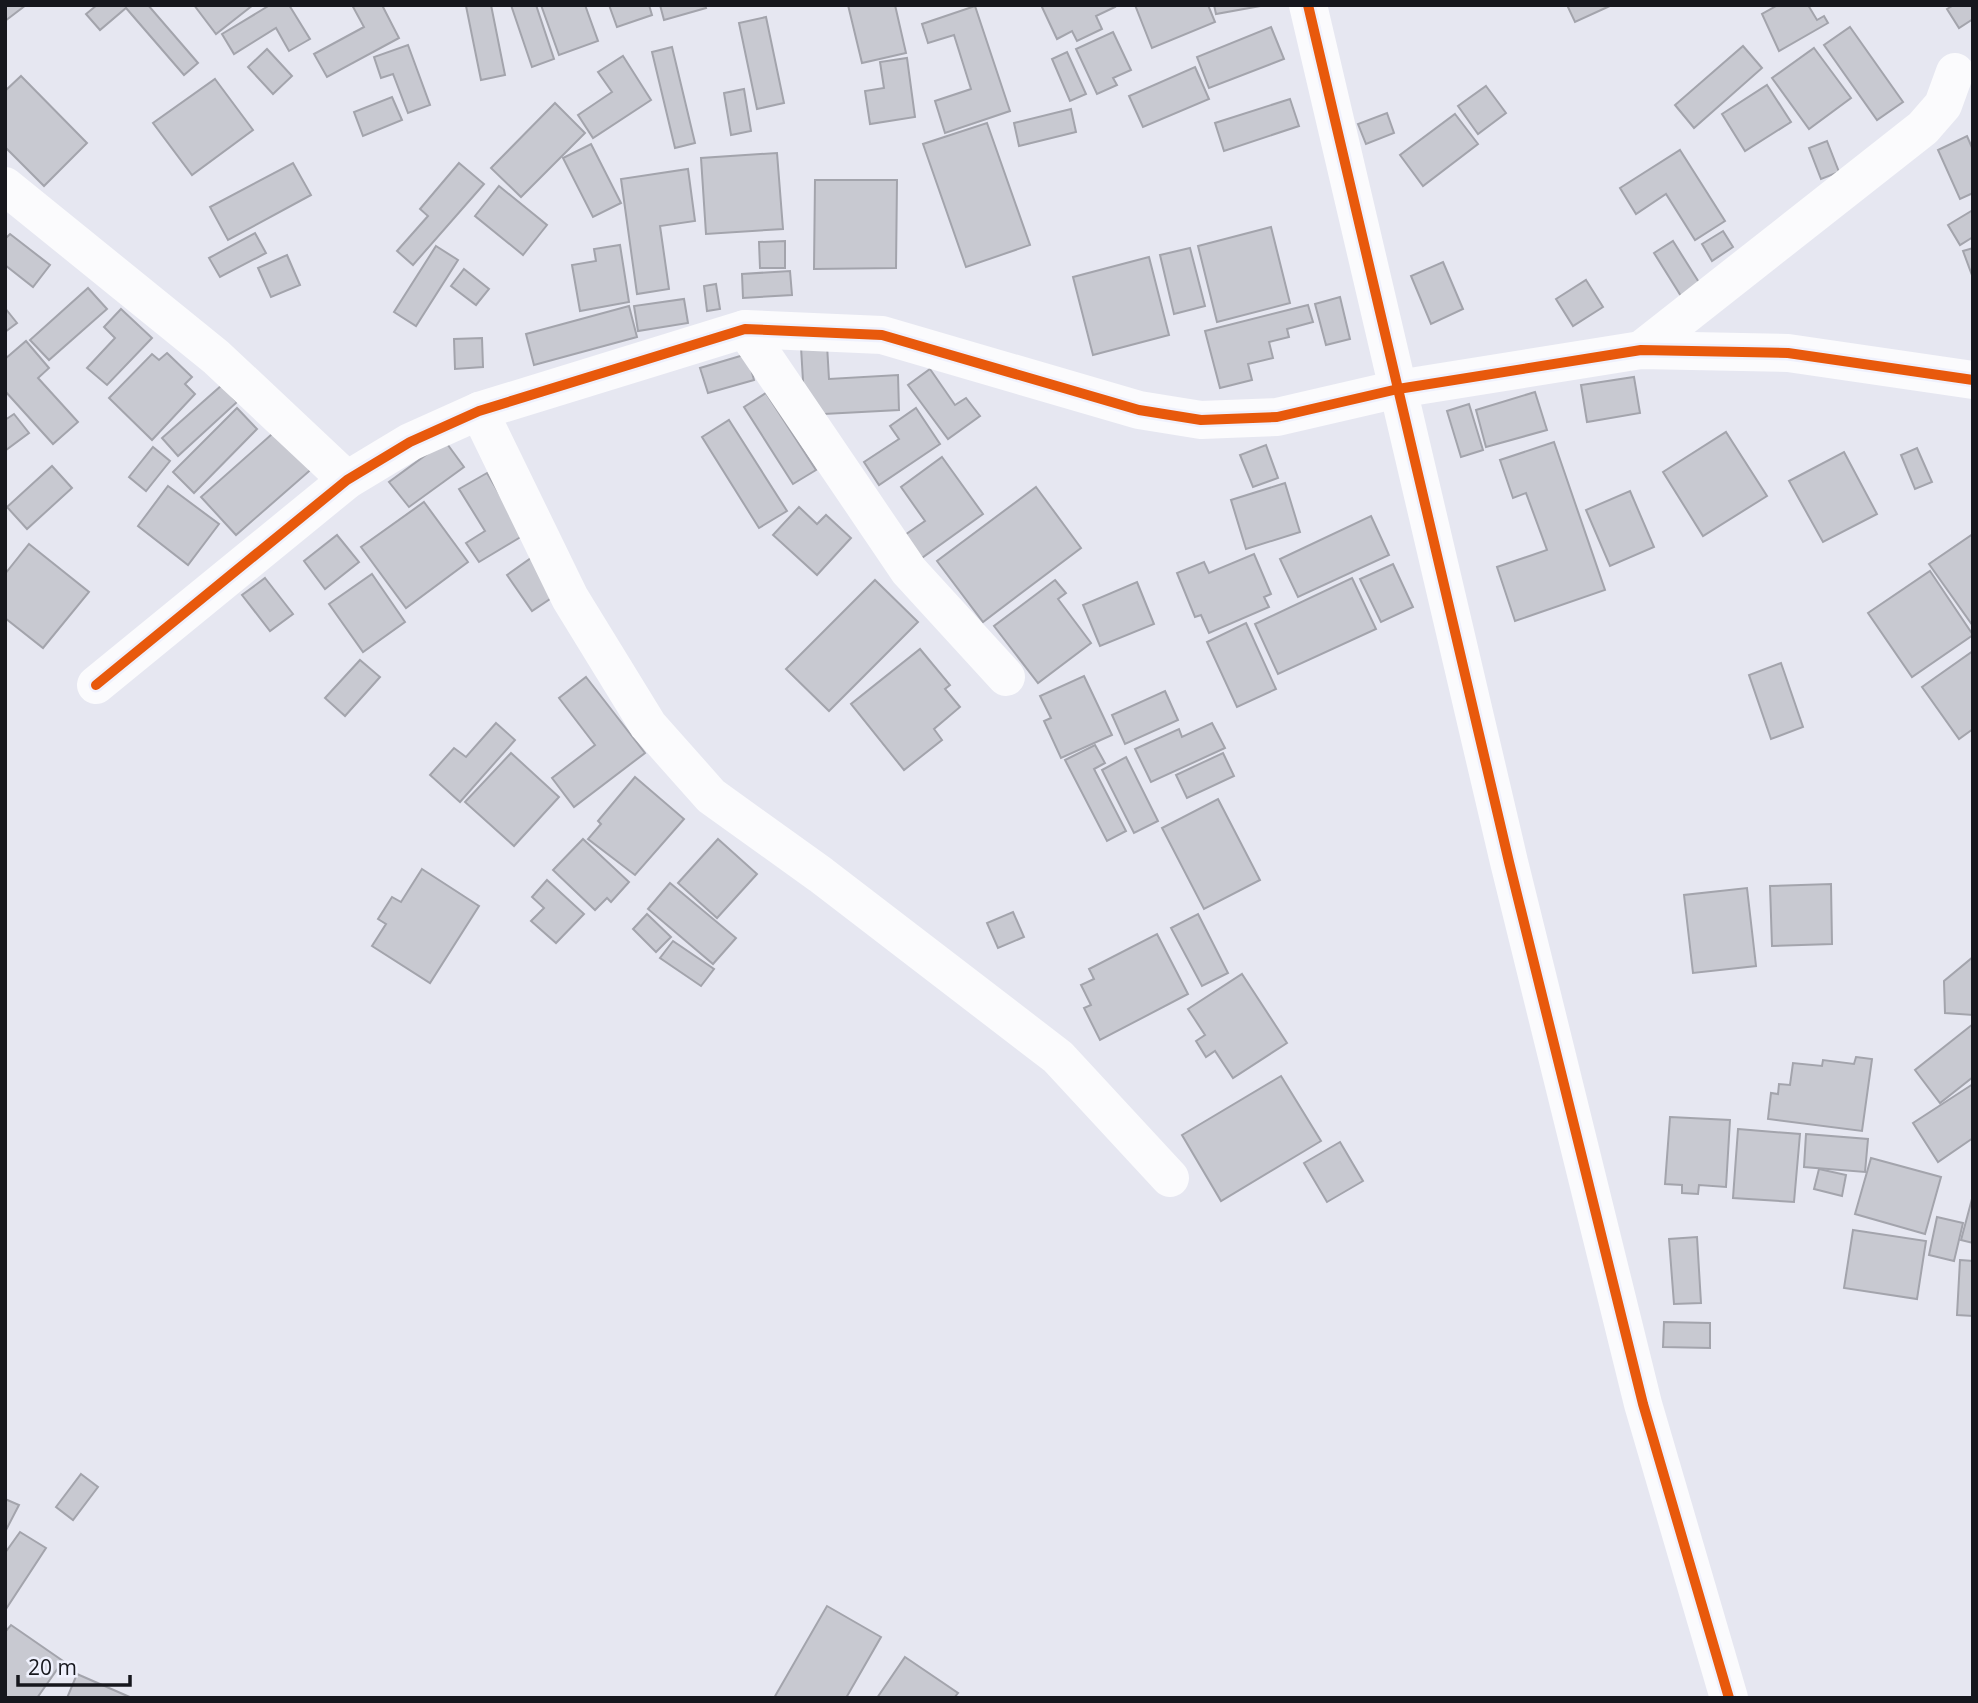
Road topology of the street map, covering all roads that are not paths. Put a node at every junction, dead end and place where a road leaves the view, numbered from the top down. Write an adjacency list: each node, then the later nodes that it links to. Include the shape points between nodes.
1 (1308, 5): 7 (street)
2 (1955, 72): 5 (street, via 1943,105 1923,128)
3 (5, 186): 9 (street, via 216,357)
4 (744, 329): 7 (street, via 882,335 1139,410 1201,420 1277,417); 8 (street); 10 (street, via 909,571)
5 (1641, 350): 6 (street, via 1788,354); 7 (street)
6 (1972, 380)
7 (1398, 389): 13 (street, via 1643,1404)
8 (479, 411): 9 (street, via 410,442); 12 (street, via 570,598 648,725 711,796 821,874 1058,1056)
9 (347, 480): 11 (street)
10 (1006, 677)
11 (96, 685)
12 (1170, 1178)
13 (1730, 1698)

